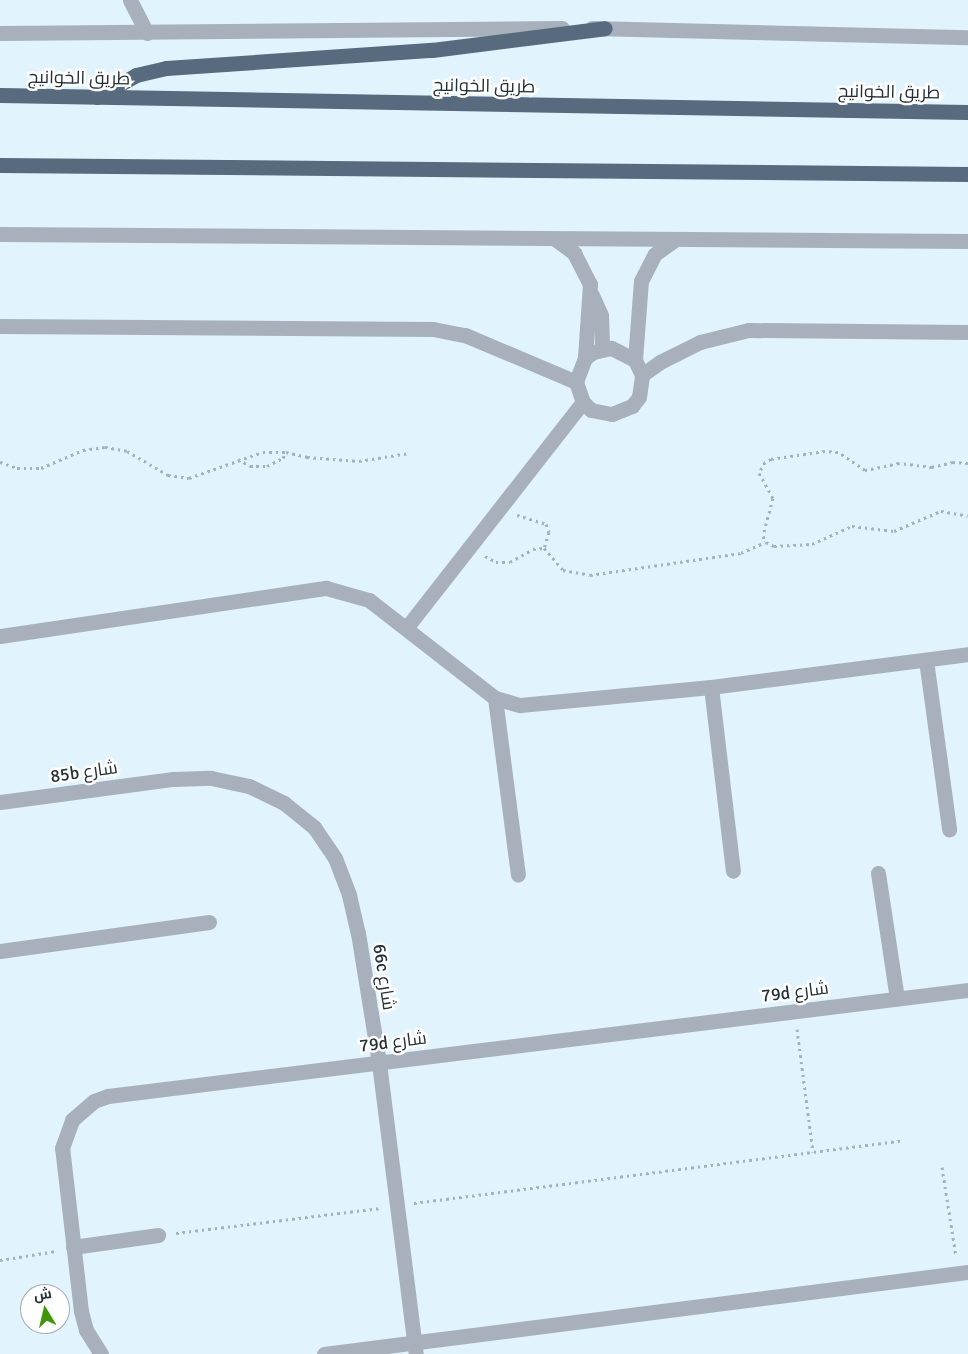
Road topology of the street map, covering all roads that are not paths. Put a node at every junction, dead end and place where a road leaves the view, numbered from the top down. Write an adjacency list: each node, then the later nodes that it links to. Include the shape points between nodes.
1 (130, 0): 4 (street)
2 (604, 28): 4 (street); 5 (street); 7 (highway, via 432,50 166,68 136,75)
3 (0, 32): 4 (street)
4 (147, 32)
5 (968, 37)
6 (0, 95): 7 (highway, طريق الخوانيج)
7 (97, 97): 8 (highway, طريق الخوانيج)
8 (968, 112)
9 (0, 165): 10 (highway)
10 (968, 174)
11 (0, 234): 12 (street)
12 (555, 239): 13 (street); 15 (street, via 582,263)
13 (673, 241): 14 (street); 20 (street, via 655,254 643,273)
14 (968, 241)
15 (591, 294): 18 (street, via 600,315); 19 (street)
16 (0, 326): 22 (street, via 433,329 465,335)
17 (968, 332): 21 (street, via 750,330 700,342 660,362)
18 (602, 349): 19 (street); 20 (street, via 620,350)
19 (586, 358): 22 (street)
20 (635, 360): 21 (street)
21 (642, 376): 23 (street, via 639,397 623,412 601,414)
22 (576, 382): 23 (street)
23 (583, 402): 24 (street)
24 (407, 627): 25 (street, via 369,600 326,588); 29 (street)
25 (0, 636)
26 (968, 654): 27 (street)
27 (926, 660): 28 (street); 32 (street)
28 (711, 687): 29 (street, via 530,704 512,704); 33 (street)
29 (495, 698): 35 (street)
30 (173, 779): 31 (street, 85b شارع); 40 (street, 66c شارع, via 212,778 249,786 284,803 314,827 335,858 349,895)
31 (0, 802)
32 (949, 829)
33 (733, 871)
34 (878, 873): 39 (street)
35 (518, 875)
36 (209, 922): 37 (street)
37 (0, 951)
38 (968, 990): 39 (street, 79d شارع)
39 (897, 999): 40 (street, 79d شارع)
40 (379, 1063): 42 (street, 79d شارع, via 108,1096 94,1101 72,1120 62,1148); 44 (street, 66c شارع)
41 (158, 1236): 42 (street)
42 (73, 1247): 45 (street, 79d شارع, via 86,1330)
43 (963, 1272): 44 (street)
44 (416, 1348): 46 (street)
45 (100, 1354)
46 (324, 1354)

